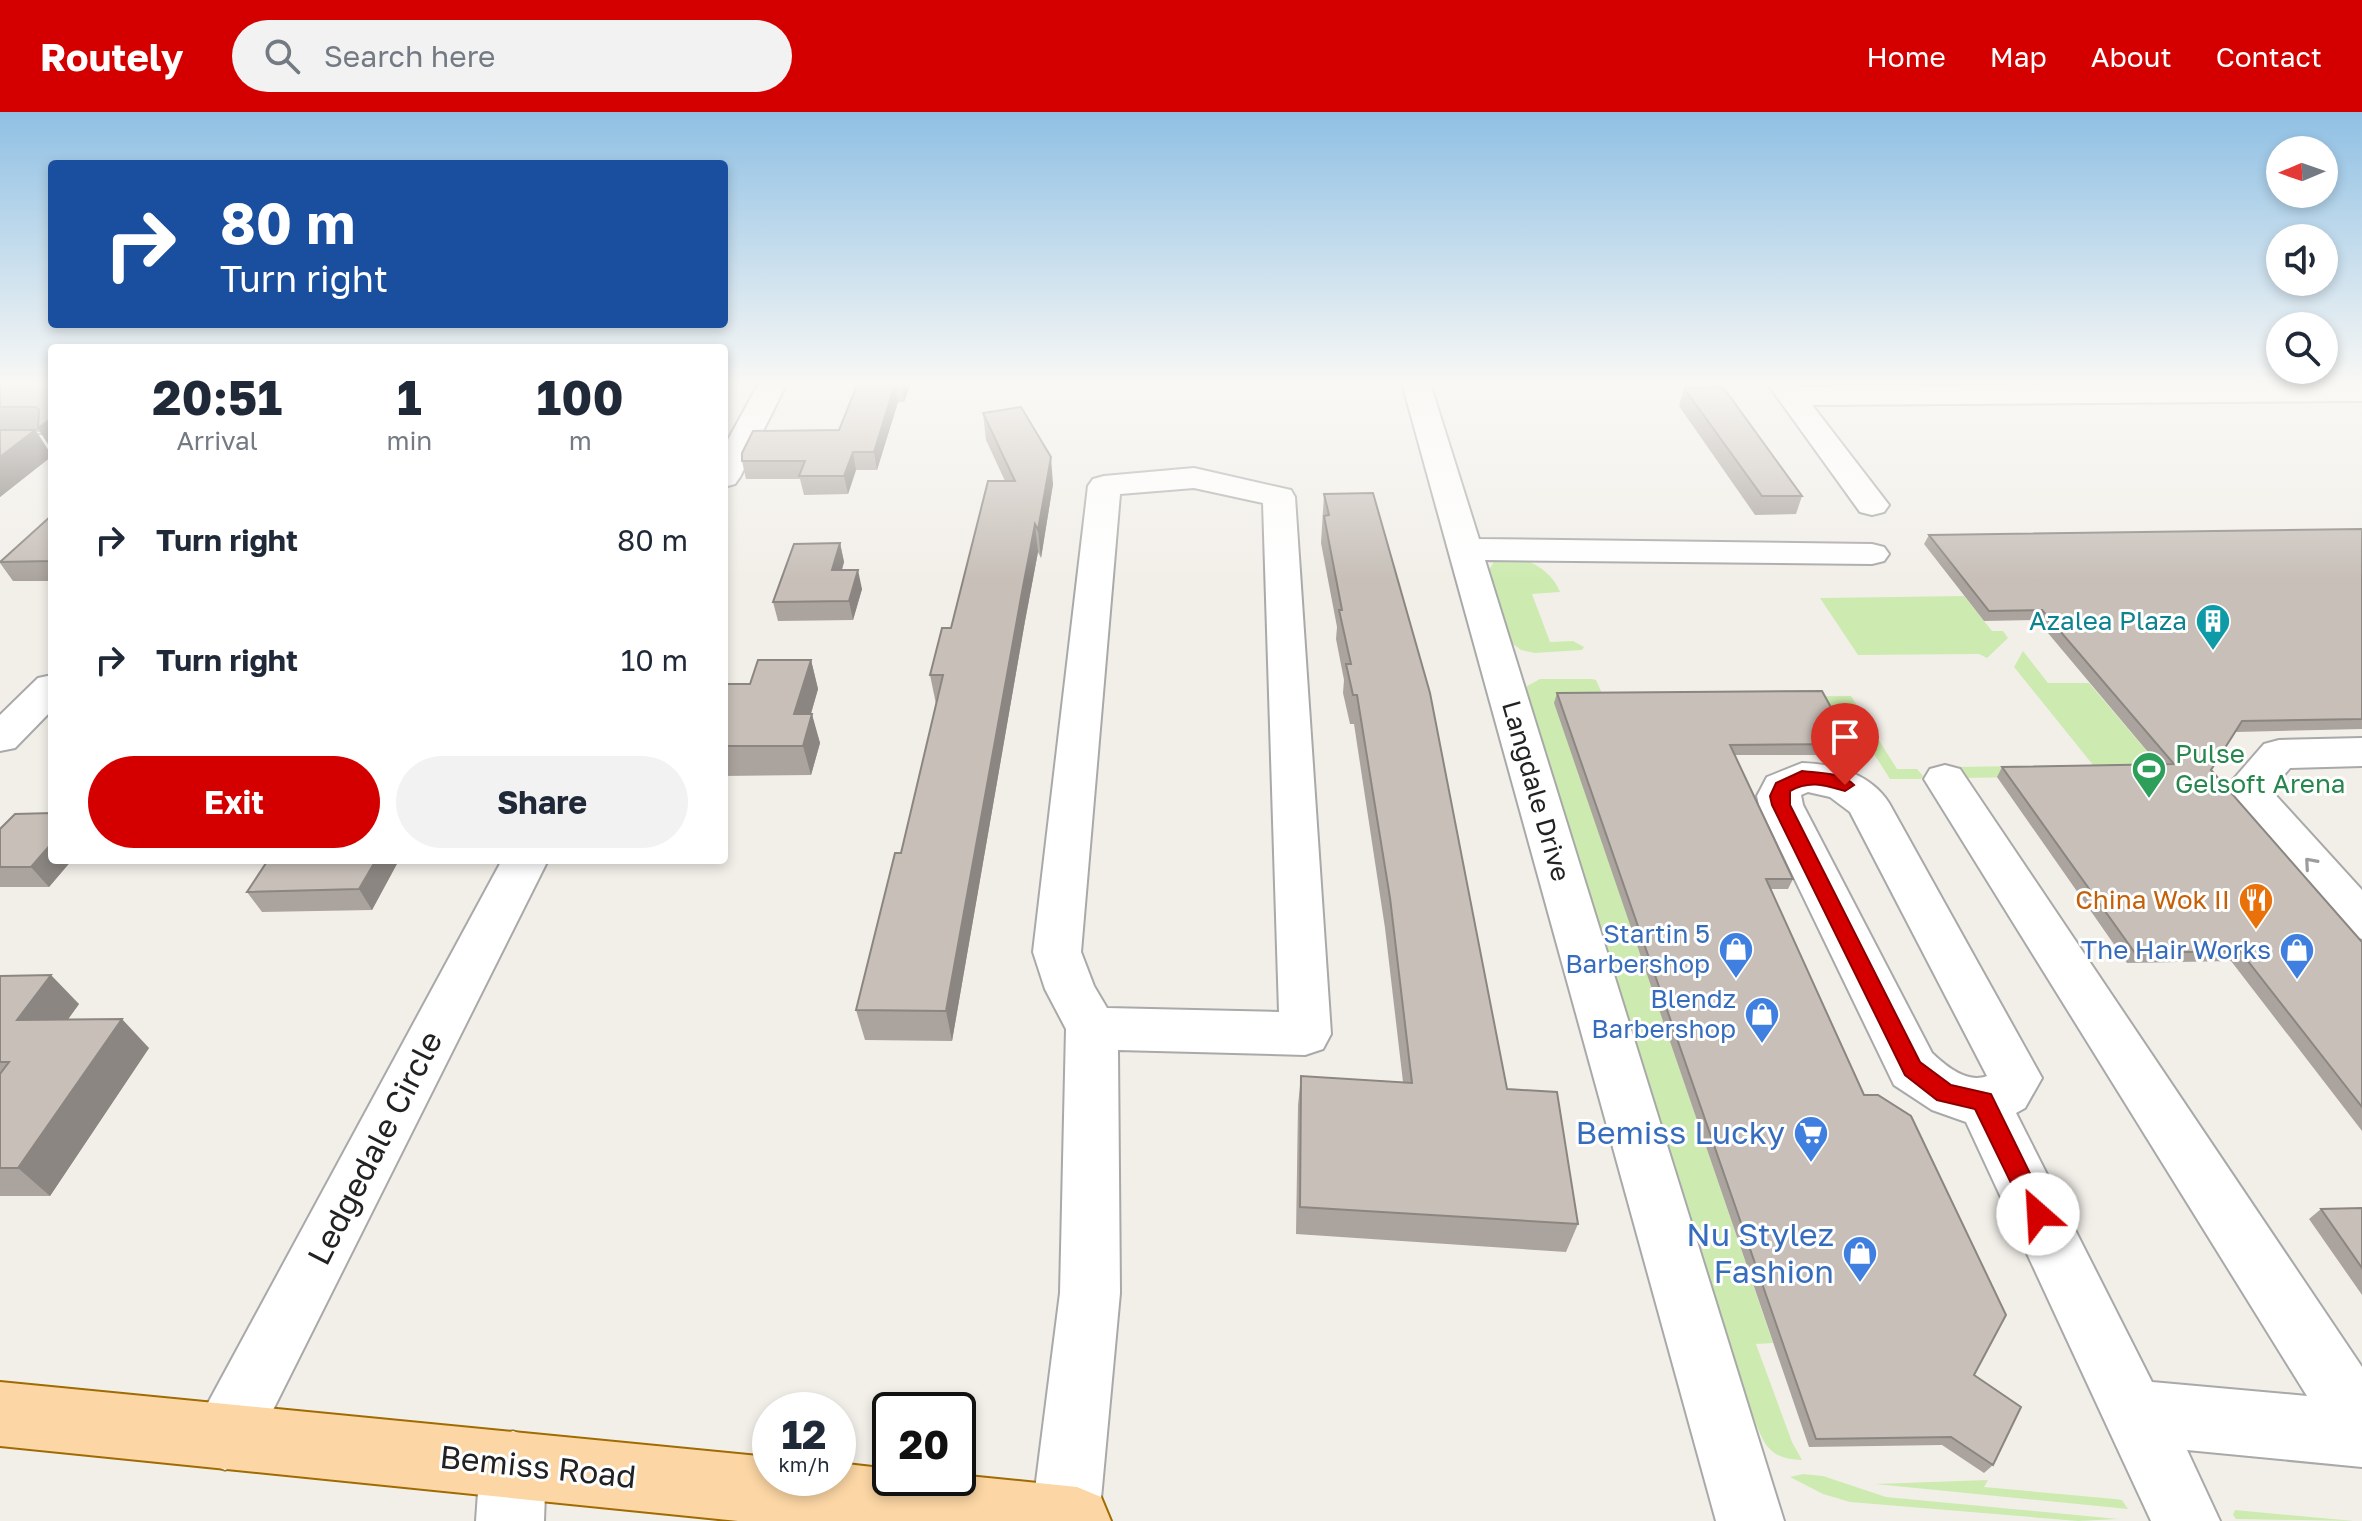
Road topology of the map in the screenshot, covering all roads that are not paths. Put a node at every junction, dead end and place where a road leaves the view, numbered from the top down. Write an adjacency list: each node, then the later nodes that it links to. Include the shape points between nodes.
1 (739, 449): 4 (street)
2 (1435, 449): 6 (street, Langdale Drive)
3 (1831, 449): 5 (street)
4 (728, 469)
5 (1872, 505)
6 (1465, 549): 7 (street); 23 (street, Langdale Drive)
7 (1872, 554)
8 (48, 691): 9 (street)
9 (0, 738)
10 (2362, 752): 13 (street, one-way to 10, via 2246,790 2279,754)
11 (1945, 779): 18 (street)
12 (523, 864): 20 (street, Ledgedale Circle)
13 (2362, 921)
14 (1092, 1029): 14 (street, via 1057,952 1104,486 1194,478 1279,497 1305,1034); 22 (street, via 1090,1293)
15 (1983, 1101): 15 (street, via 1945,1093 1913,1069 1781,805 1782,787 1790,781 1831,780 1867,803 2015,1078 1999,1098); 16 (street)
16 (2135, 1413): 19 (street); 24 (street)
17 (0, 1414): 20 (main road, Bemiss Road)
18 (2362, 1424)
19 (2362, 1434)
20 (225, 1437): 21 (main road, Bemiss Road)
21 (511, 1493): 22 (main road, Bemiss Road)
22 (1071, 1520)
23 (1750, 1521)
24 (2186, 1521)

